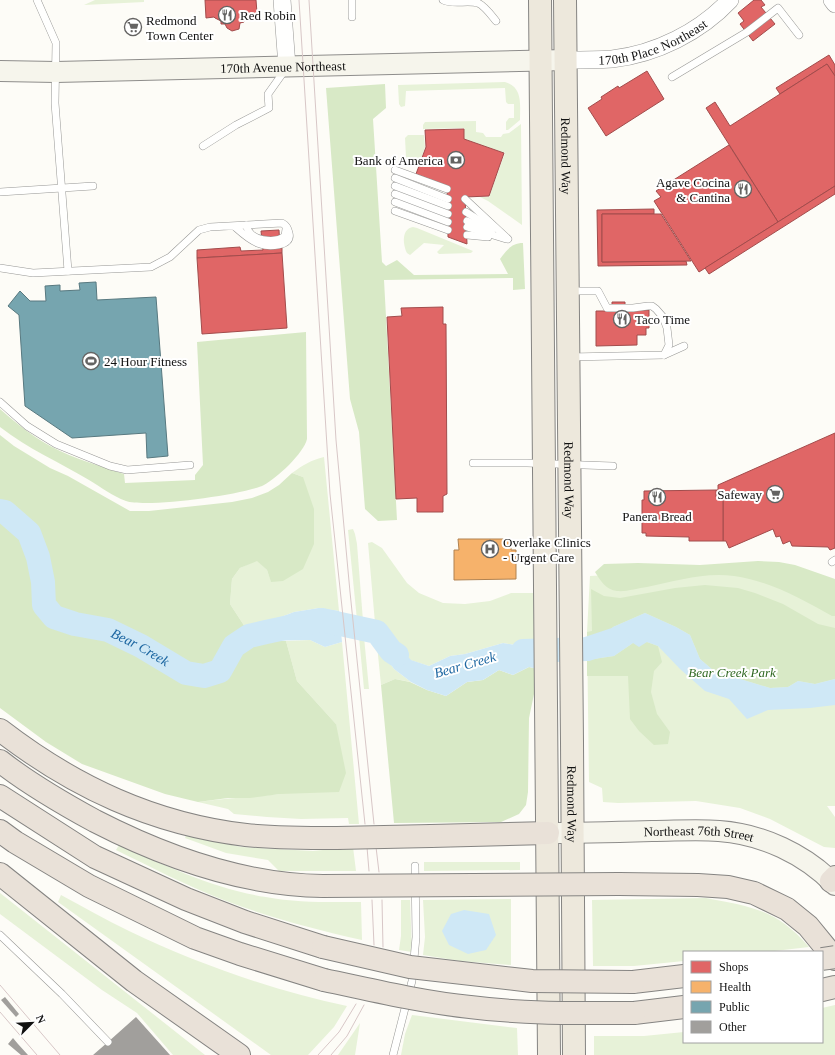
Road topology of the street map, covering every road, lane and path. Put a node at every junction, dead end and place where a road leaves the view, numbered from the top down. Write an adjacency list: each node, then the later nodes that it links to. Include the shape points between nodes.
1 (37, 0): 17 (lane, via 56,43)
2 (282, 0): 15 (street)
3 (352, 0): 10 (lane)
4 (442, 0): 11 (lane, via 479,3)
5 (540, 0): 14 (main road, Redmond Way)
6 (565, 0): 13 (main road, Redmond Way)
7 (730, 0): 13 (street, 170th Place Northeast, via 699,27 653,49 612,59)
8 (832, 0): 9 (street)
9 (835, 4)
10 (352, 17)
11 (496, 21)
12 (799, 35): 18 (lane, via 778,8 747,32)
13 (566, 60): 14 (main road, 170th Avenue Northeast); 35 (main road, Redmond Way)
14 (541, 61): 15 (main road, 170th Avenue Northeast); 41 (main road, Redmond Way)
15 (287, 66): 17 (main road, 170th Avenue Northeast); 19 (lane, via 268,94 269,108)
16 (0, 70): 17 (main road, 170th Avenue Northeast)
17 (56, 72): 23 (lane, via 55,103)
18 (672, 77)
19 (203, 146)
20 (395, 170): 24 (lane)
21 (395, 182): 27 (lane)
22 (93, 186): 23 (lane)
23 (62, 188): 25 (lane); 34 (lane)
24 (447, 189)
25 (0, 192)
26 (395, 198): 28 (lane, via 448,222)
27 (448, 202)
28 (395, 211)
29 (284, 224): 30 (lane); 30 (lane, via 286,232 282,239 265,240 250,233); 31 (lane, via 290,236 288,241 270,245 252,240)
30 (246, 225): 31 (lane)
31 (234, 226): 34 (lane, via 199,230 170,256 151,267)
32 (508, 239): 32 (lane, via 467,228); 32 (lane, via 466,205)
33 (0, 268): 34 (lane, via 33,273)
34 (68, 271)
35 (568, 291): 37 (lane, via 598,290 607,308 656,308 667,328 669,345); 38 (main road, Redmond Way)
36 (684, 346): 37 (lane)
37 (664, 355): 38 (lane)
38 (568, 357): 42 (main road, Redmond Way)
39 (0, 402): 43 (lane, via 27,426 56,444 110,466 127,470)
40 (473, 463): 41 (lane)
41 (545, 464): 42 (lane); 49 (main road, Redmond Way)
42 (570, 464): 44 (lane); 50 (main road, Redmond Way)
43 (190, 465)
44 (613, 466)
45 (0, 730): 49 (highway, bridge, via 59,771 120,802 183,822 245,834 282,838 337,838)
46 (0, 761): 55 (highway, bridge, via 65,805 125,836 189,862 264,881 323,886 619,884 728,887 754,893 787,909 808,926)
47 (0, 796): 57 (highway, bridge, via 95,857 201,905 323,947 410,967 532,981 633,982)
48 (0, 831): 60 (highway, bridge, via 89,886 195,938 324,980 470,1008 529,1013 634,1013)
49 (548, 833): 50 (main road, Northeast 76th Street); 64 (main road, Redmond Way)
50 (573, 833): 53 (main road, Northeast 76th Street, via 709,830 742,834 792,852); 65 (main road, Redmond Way)
51 (415, 866): 63 (lane, via 416,937 412,981)
52 (0, 874): 62 (highway, via 134,981)
53 (834, 881)
54 (0, 935): 61 (lane)
55 (835, 958): 56 (highway, bridge)
56 (823, 959)
57 (683, 976)
58 (835, 987): 59 (highway)
59 (823, 990)
60 (683, 1007)
61 (108, 1042)
62 (239, 1055)
63 (393, 1055)
64 (549, 1055)
65 (574, 1055)

